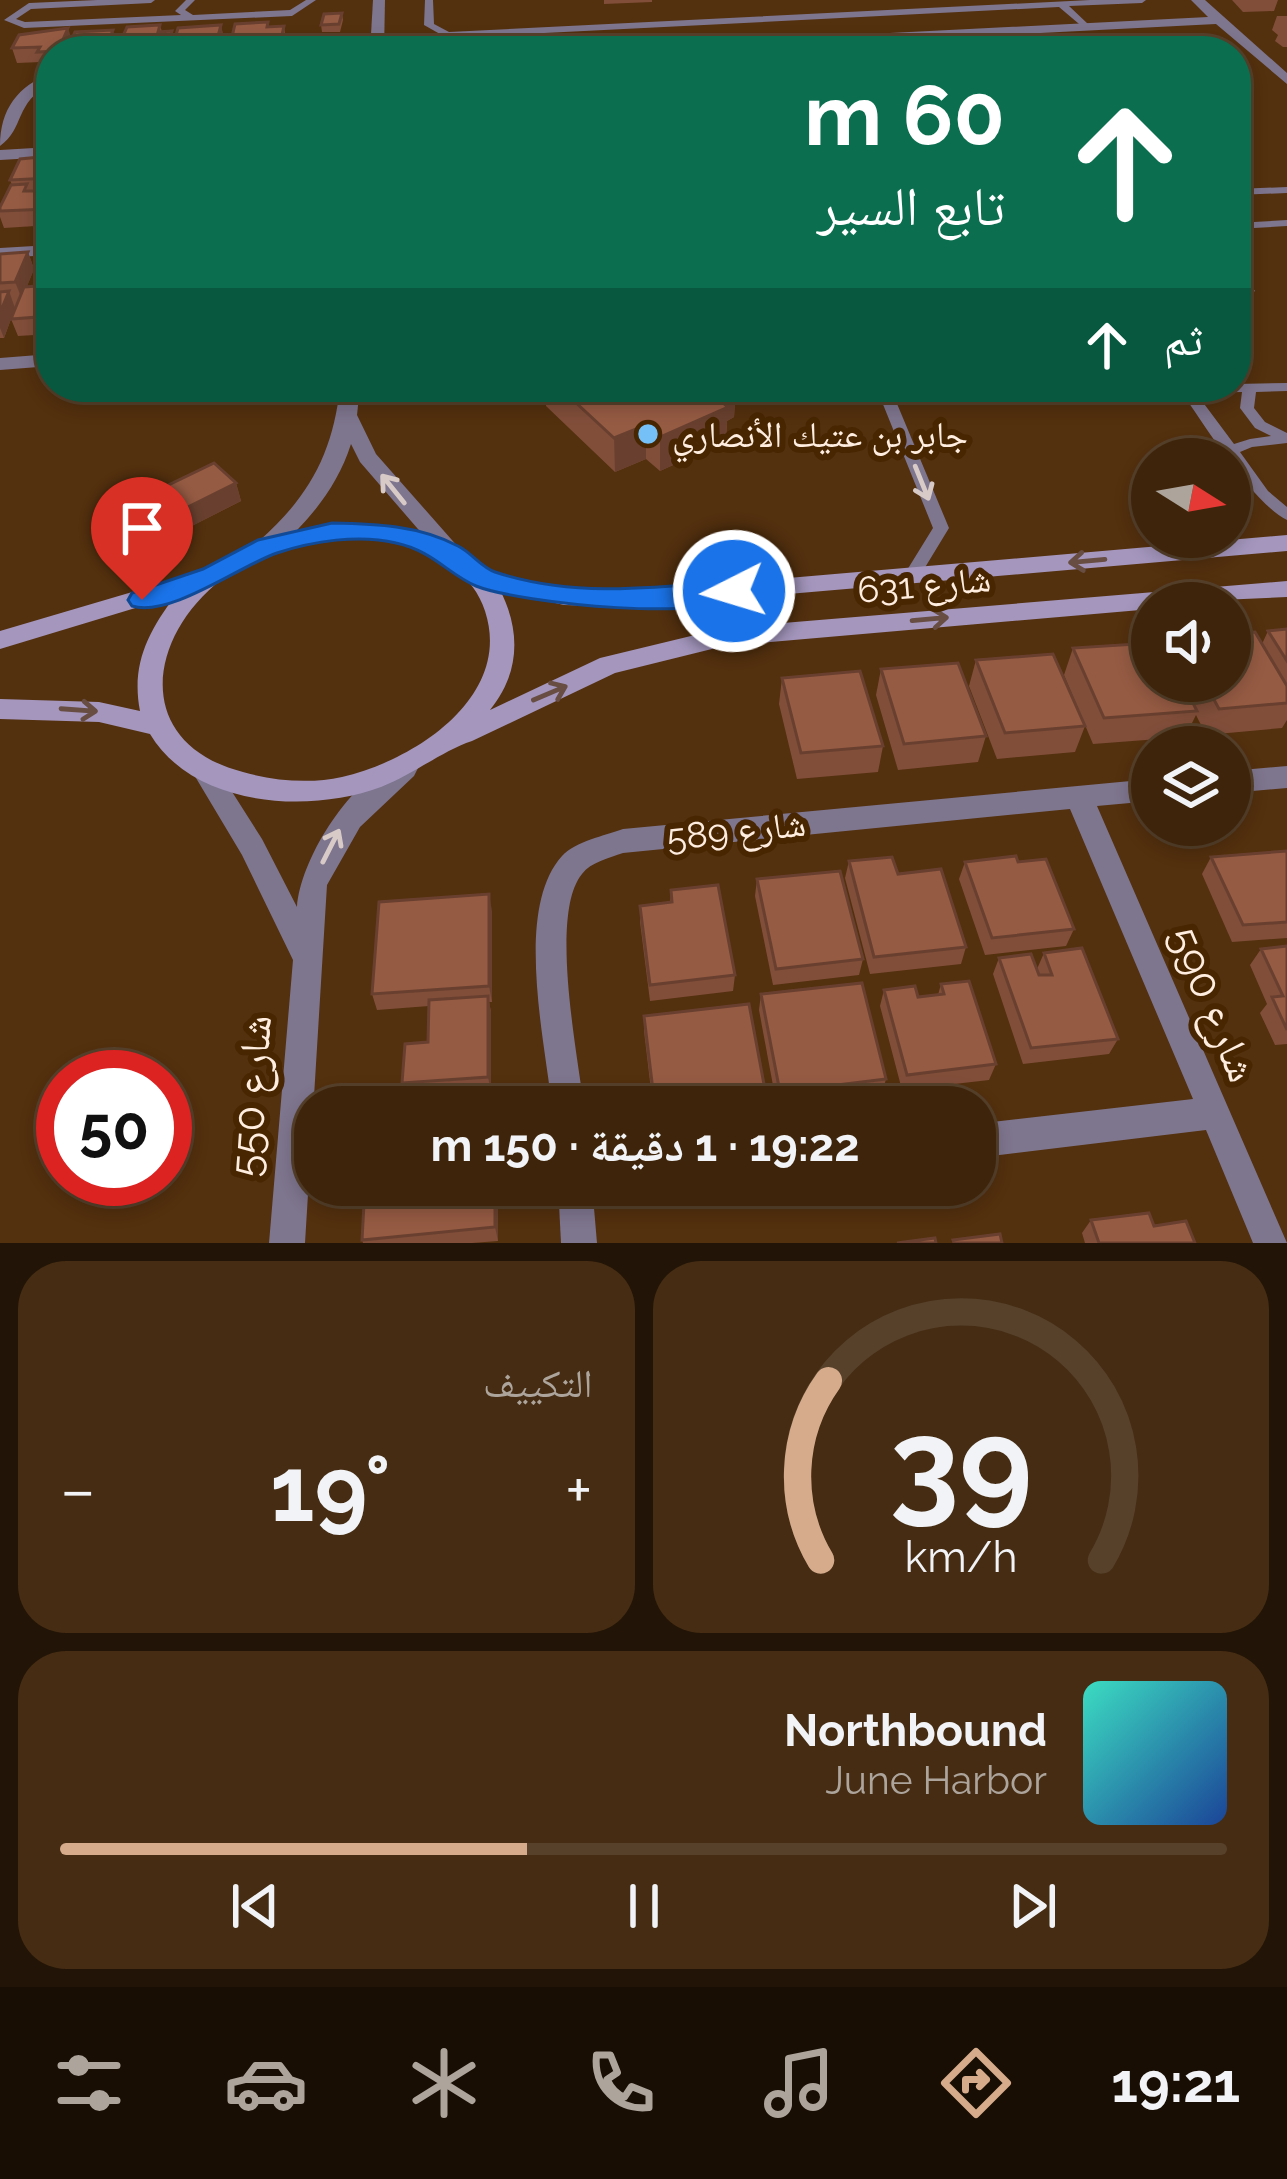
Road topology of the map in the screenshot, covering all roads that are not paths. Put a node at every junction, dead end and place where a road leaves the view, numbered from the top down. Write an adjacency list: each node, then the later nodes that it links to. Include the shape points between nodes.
1 (148, 0): 12 (lane, via 161,10); 12 (lane, via 29,6 9,16 24,25)
2 (191, 0): 11 (lane, via 179,11)
3 (380, 0): 18 (street)
4 (429, 0): 16 (lane, via 432,32)
5 (1142, 0): 9 (lane)
6 (1197, 0): 13 (street)
7 (328, 1): 8 (lane)
8 (310, 4): 11 (lane, via 292,13)
9 (1063, 6): 10 (lane); 14 (lane)
10 (1041, 7): 15 (lane); 16 (lane)
11 (191, 17): 12 (lane)
12 (141, 20)
13 (1218, 20): 14 (street); 22 (street)
14 (1085, 26): 15 (street)
15 (1058, 28): 17 (street)
16 (514, 32): 19 (lane)
17 (995, 32): 20 (street); 21 (lane)
18 (378, 36)
19 (521, 36)
20 (925, 36)
21 (998, 36)
22 (1236, 36)
23 (1251, 49): 24 (street)
24 (1287, 80)
25 (36, 85): 26 (street)
26 (0, 141)
27 (36, 153): 28 (street)
28 (0, 155)
29 (1287, 190): 30 (lane)
30 (1251, 191)
31 (1287, 223): 32 (lane)
32 (1251, 224)
33 (36, 251): 34 (street)
34 (0, 253)
35 (36, 361): 36 (street)
36 (0, 364)
37 (1287, 387): 38 (lane)
38 (1251, 390)
39 (349, 402): 43 (street)
40 (889, 402): 53 (lane, one-way to 53, via 941,528)
41 (1196, 402): 44 (lane)
42 (1247, 402): 45 (lane, via 1260,425)
43 (348, 416): 50 (street, via 338,464 319,496); 51 (street, one-way to 43, via 367,457)
44 (1221, 438)
45 (1287, 439): 46 (lane)
46 (1251, 443)
47 (1251, 475): 48 (lane)
48 (1287, 515)
49 (1287, 543): 53 (main road, شارع 631, one-way to 53)
50 (267, 546): 51 (main road, via 396,533); 52 (main road)
51 (451, 553): 54 (main road)
52 (212, 575): 56 (main road); 58 (main road, via 177,607 153,645 146,686)
53 (913, 575): 54 (main road, شارع 631, via 594,600)
54 (482, 578): 59 (main road, via 502,615 503,658 484,702)
55 (1287, 589): 59 (main road, شارع 631, one-way to 55, via 609,665 724,637)
56 (0, 640)
57 (0, 709): 58 (main road, one-way to 58, via 99,712)
58 (156, 725): 61 (main road)
59 (445, 743): 60 (main road)
60 (407, 766): 61 (main road, via 340,788 270,791); 66 (street, شارع 550, one-way to 60, via 313,885 333,839 356,806)
61 (206, 773): 66 (street)
62 (1287, 777): 63 (street)
63 (1251, 780)
64 (1131, 792): 65 (street, شارع 589)
65 (1078, 797): 67 (street, شارع 589, via 623,841 594,851 571,866 551,919); 68 (street, شارع 590)
66 (305, 954): 71 (street, شارع 550)
67 (566, 1086)
68 (1214, 1113): 69 (street); 73 (street, شارع 590)
69 (996, 1139)
70 (581, 1206): 72 (street)
71 (286, 1243)
72 (579, 1243)
73 (1271, 1243)

